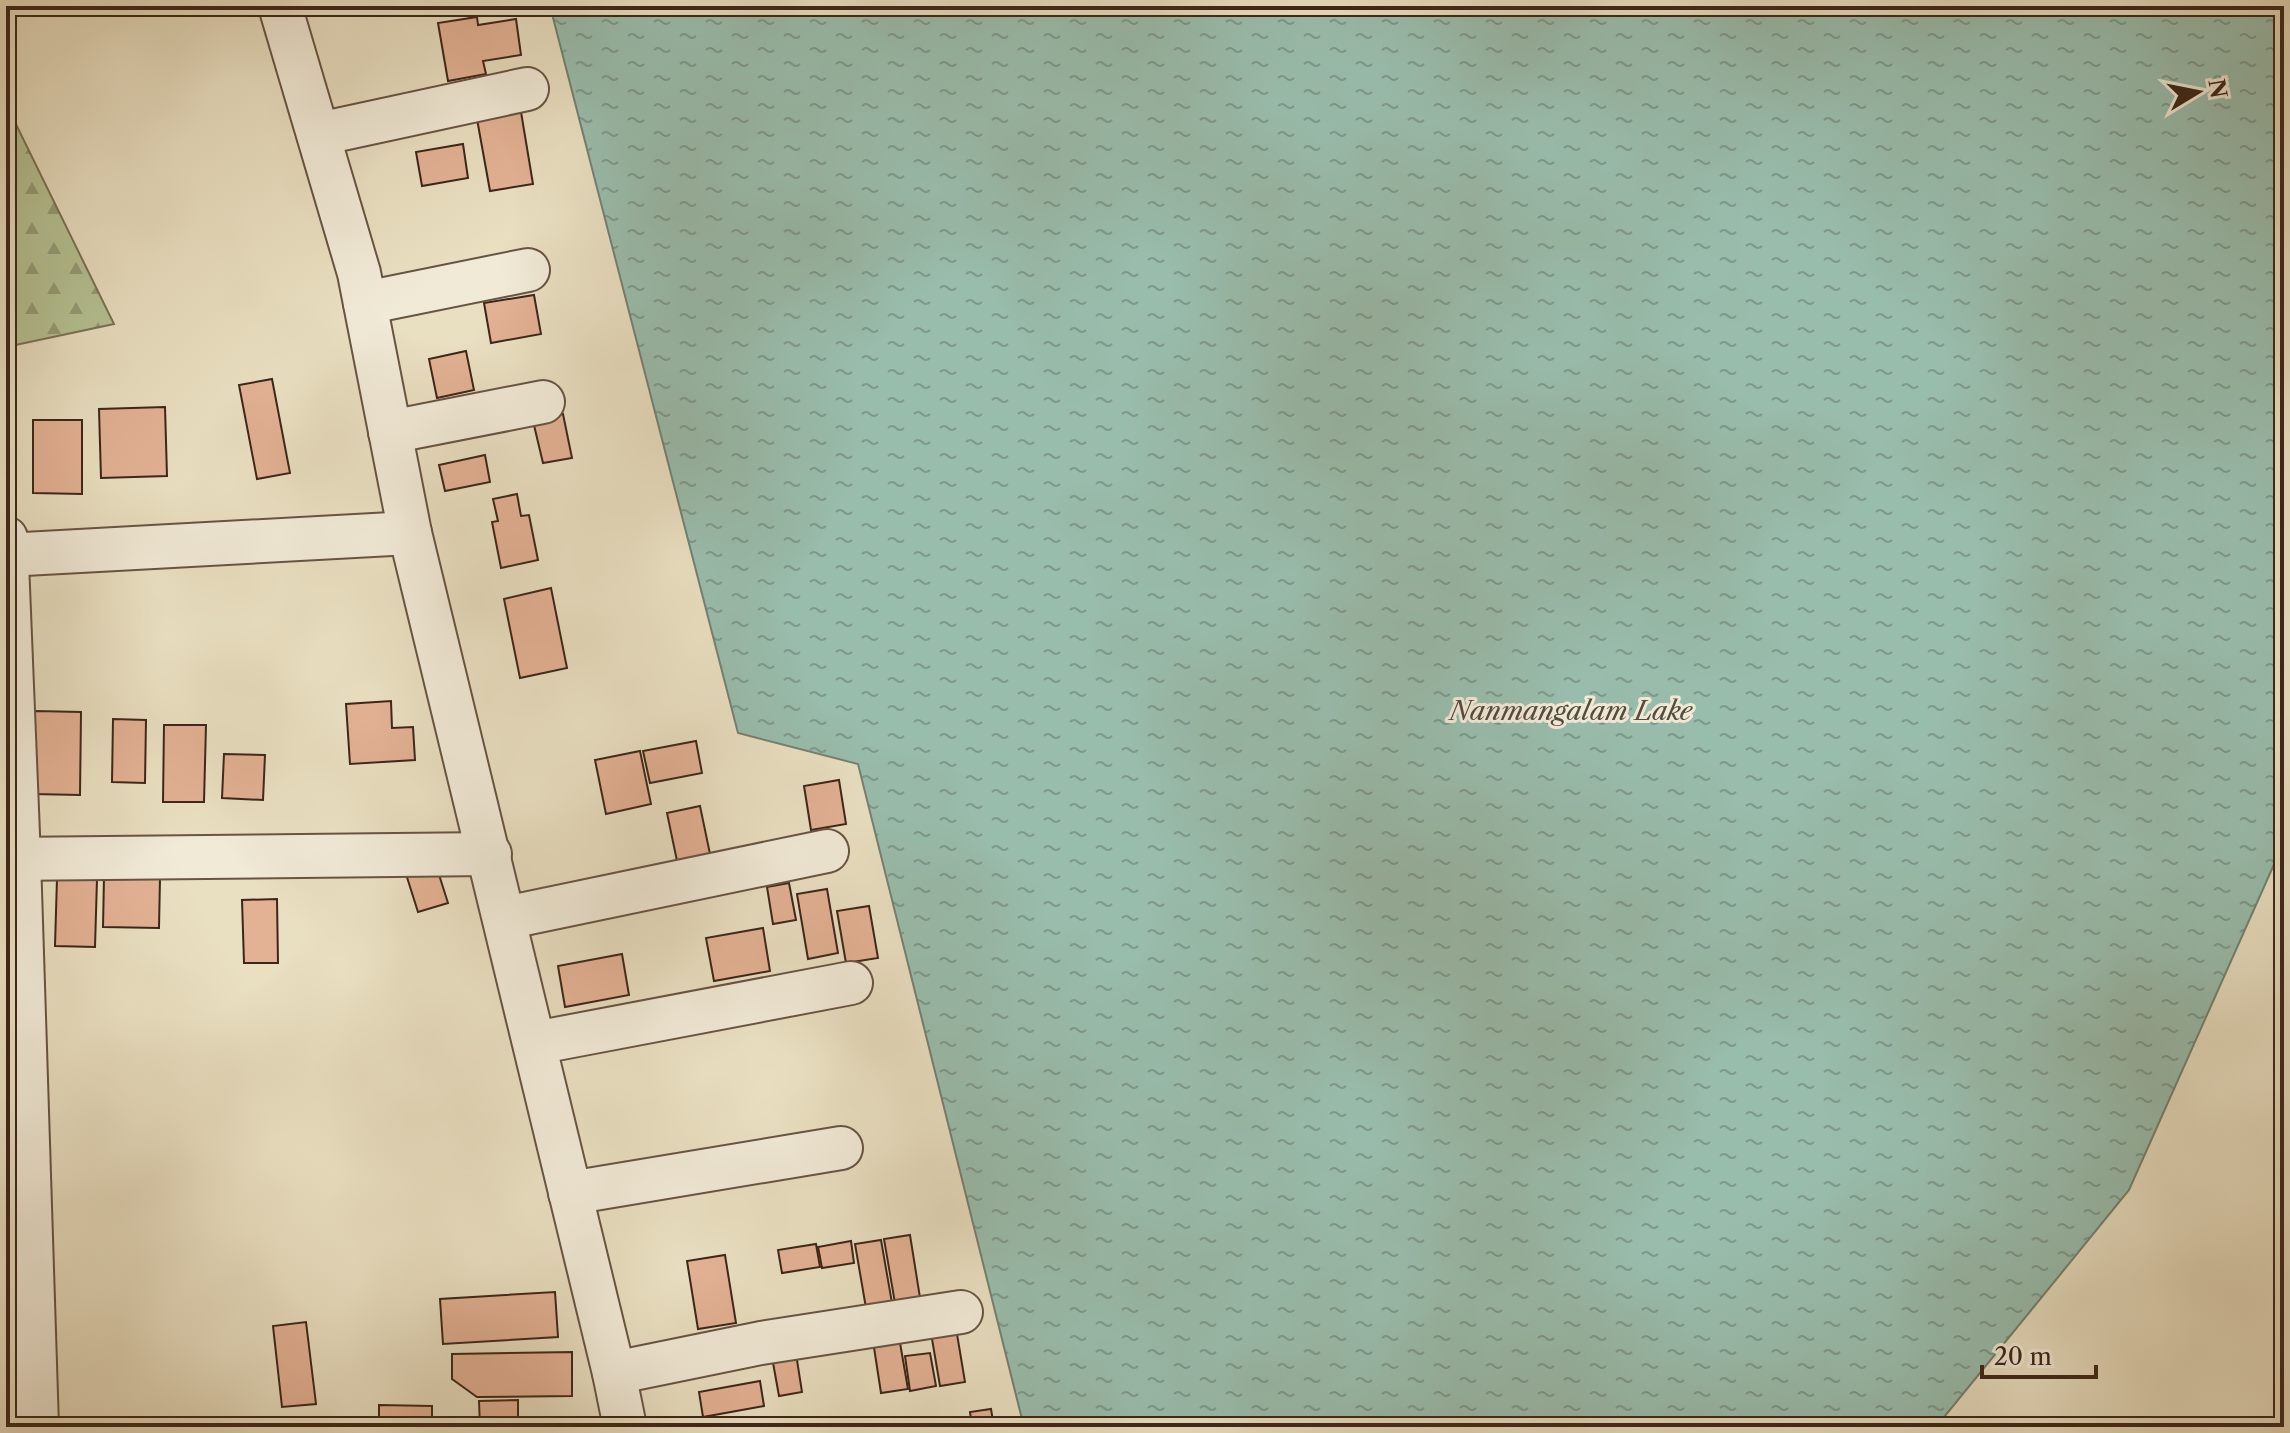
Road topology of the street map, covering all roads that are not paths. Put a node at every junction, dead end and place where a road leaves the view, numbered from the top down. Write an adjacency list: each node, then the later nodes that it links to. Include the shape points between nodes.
1 (280, 6): 3 (street)
2 (527, 89): 3 (street)
3 (319, 134): 5 (street)
4 (528, 270): 5 (street)
5 (365, 303): 7 (street)
6 (543, 402): 7 (street)
7 (390, 432): 8 (street)
8 (410, 533): 10 (street); 12 (street)
9 (6, 538): 10 (street)
10 (6, 555): 13 (street)
11 (827, 851): 14 (street)
12 (490, 854): 13 (street); 14 (street)
13 (13, 859): 21 (street)
14 (505, 918): 16 (street)
15 (851, 983): 16 (street)
16 (535, 1043): 18 (street)
17 (841, 1148): 18 (street)
18 (570, 1193): 20 (street)
19 (961, 1312): 20 (street, via 761,1343)
20 (614, 1373): 22 (street)
21 (37, 1427)
22 (625, 1427)

